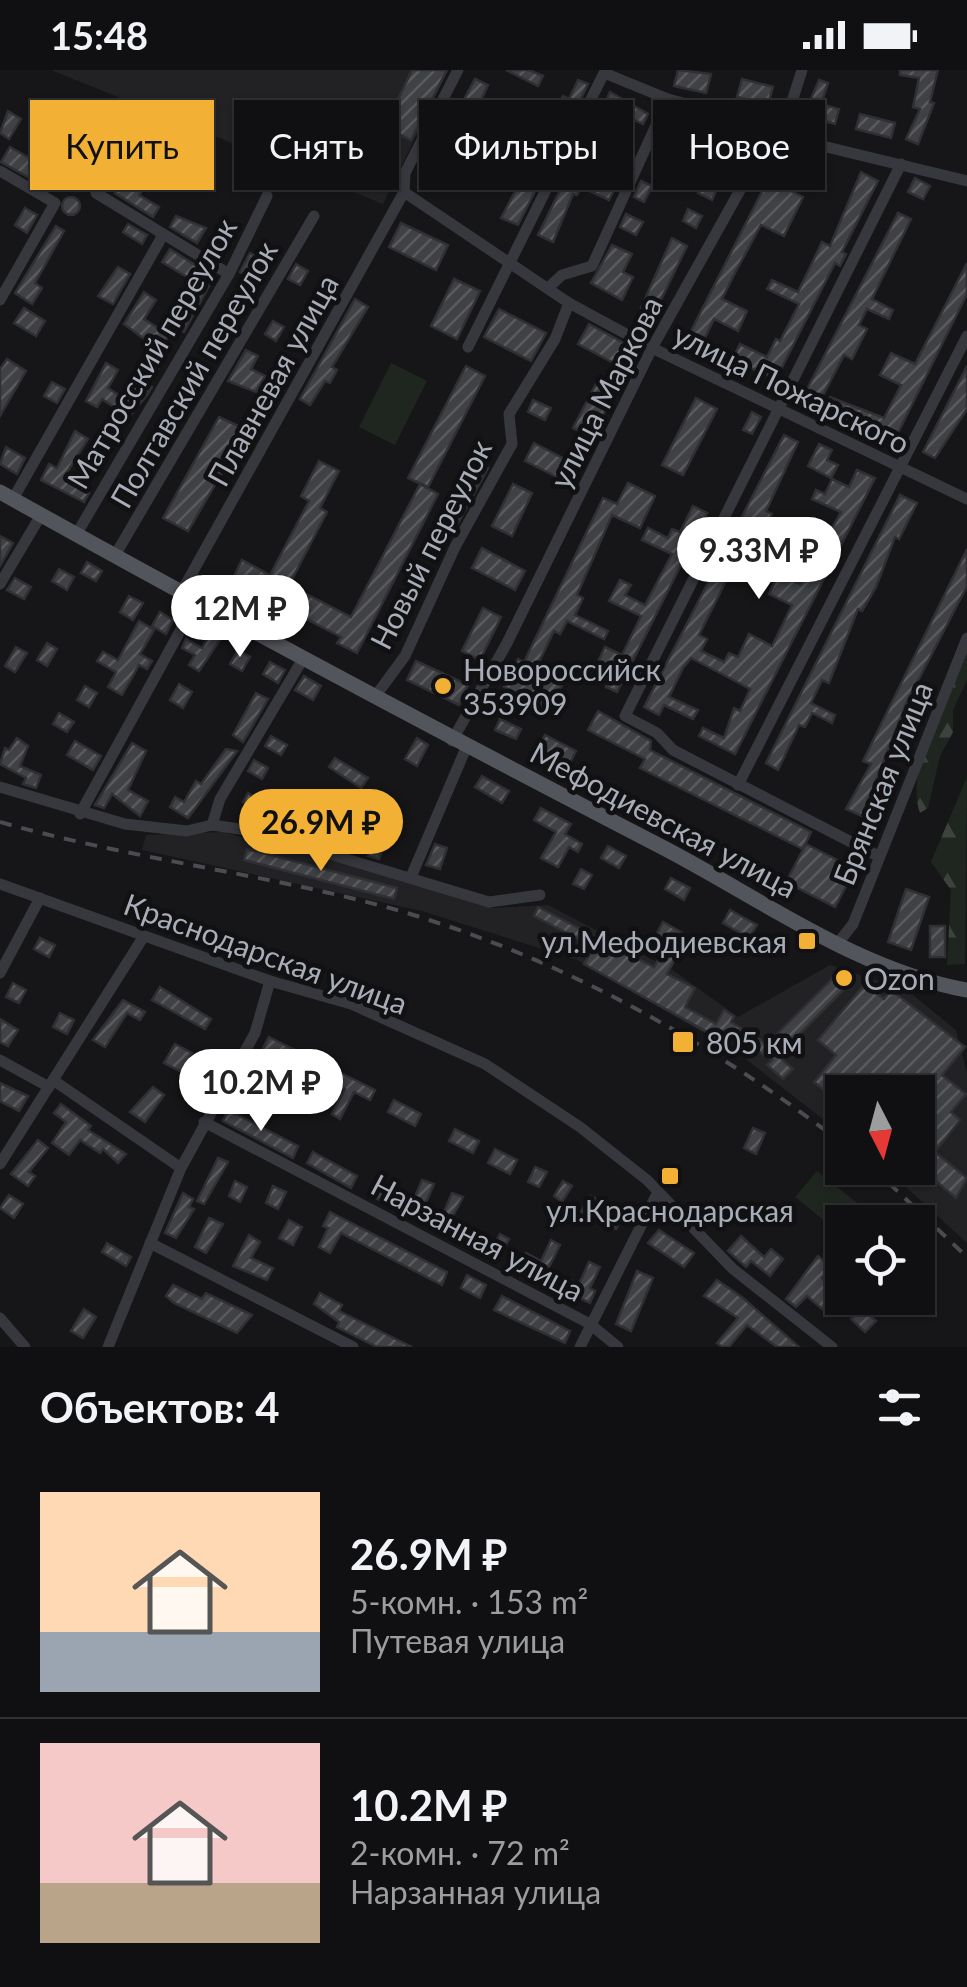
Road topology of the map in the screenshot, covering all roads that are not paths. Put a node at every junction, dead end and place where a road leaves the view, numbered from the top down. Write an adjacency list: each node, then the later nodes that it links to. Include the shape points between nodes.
1 (458, 70): 10 (street, Плавневая улица)
2 (802, 70): 5 (street, улица Маркова)
3 (668, 99): 4 (street); 16 (street, via 604,73); 18 (street, via 592,266 562,275)
4 (672, 100)
5 (791, 100)
6 (825, 148): 7 (street)
7 (901, 164): 9 (street); 24 (street)
8 (0, 171): 19 (street, via 55,203)
9 (967, 180)
10 (403, 187): 16 (street, улица Пожарского); 32 (street, Плавневая улица)
11 (745, 190): 23 (street, улица Маркова)
12 (96, 193): 15 (street)
13 (267, 196): 17 (street, Матросский переулок)
14 (314, 216): 30 (street, Полтавский переулок)
15 (163, 236): 17 (street); 26 (street)
16 (508, 260): 18 (street, улица Пожарского); 22 (street)
17 (230, 274): 29 (street, Матросский переулок)
18 (549, 287): 20 (street, улица Пожарского)
19 (0, 300)
20 (568, 303): 23 (street, улица Пожарского); 35 (street, Новый переулок, via 509,414 512,444 405,656)
21 (967, 336): 25 (street)
22 (468, 347)
23 (652, 348): 24 (street, улица Пожарского); 36 (street, улица Маркова)
24 (777, 407): 25 (street, улица Пожарского); 37 (street, via 625,716)
25 (897, 468): 27 (street, улица Пожарского); 37 (street)
26 (6, 496): 28 (main road, Мефодиевская улица)
27 (967, 500)
28 (41, 515): 29 (main road, Мефодиевская улица); 31 (street)
29 (76, 535): 30 (main road, Мефодиевская улица)
30 (114, 557): 32 (main road, Мефодиевская улица)
31 (0, 584)
32 (190, 596): 34 (main road, Мефодиевская улица); 39 (street, Плавневая улица)
33 (967, 638): 41 (street, Брянская улица)
34 (304, 657): 35 (main road, Мефодиевская улица); 40 (street, via 220,798)
35 (374, 698): 36 (main road, Мефодиевская улица)
36 (459, 744): 42 (street, улица Маркова); 47 (main road, Мефодиевская улица)
37 (738, 785): 41 (street)
38 (0, 786): 39 (street)
39 (80, 814): 40 (street, via 187,831)
40 (212, 825): 42 (street)
41 (878, 856): 47 (street, Брянская улица, via 853,924)
42 (411, 877): 44 (street, via 489,902)
43 (0, 884): 45 (street, Краснодарская улица)
44 (540, 896)
45 (40, 898): 46 (street, Краснодарская улица); 48 (street)
46 (144, 936): 49 (street, Краснодарская улица); 52 (street)
47 (838, 943): 50 (main road, Мефодиевская улица, via 881,966)
48 (0, 973)
49 (270, 981): 53 (street, via 255,1033); 56 (street, Краснодарская улица, via 352,1004 485,1064 580,1128)
50 (967, 990)
51 (0, 1060): 52 (street)
52 (51, 1084): 54 (street); 55 (street)
53 (204, 1122): 55 (street); 59 (street, Нарзанная улица)
54 (0, 1164)
55 (181, 1168): 57 (street)
56 (658, 1192): 59 (street); 65 (street, Краснодарская улица, via 745,1281)
57 (150, 1242): 61 (street); 62 (street)
58 (0, 1318): 60 (street)
59 (590, 1324): 63 (street); 64 (street, Нарзанная улица)
60 (25, 1347)
61 (108, 1347)
62 (353, 1347)
63 (580, 1347)
64 (618, 1347)
65 (832, 1347)

